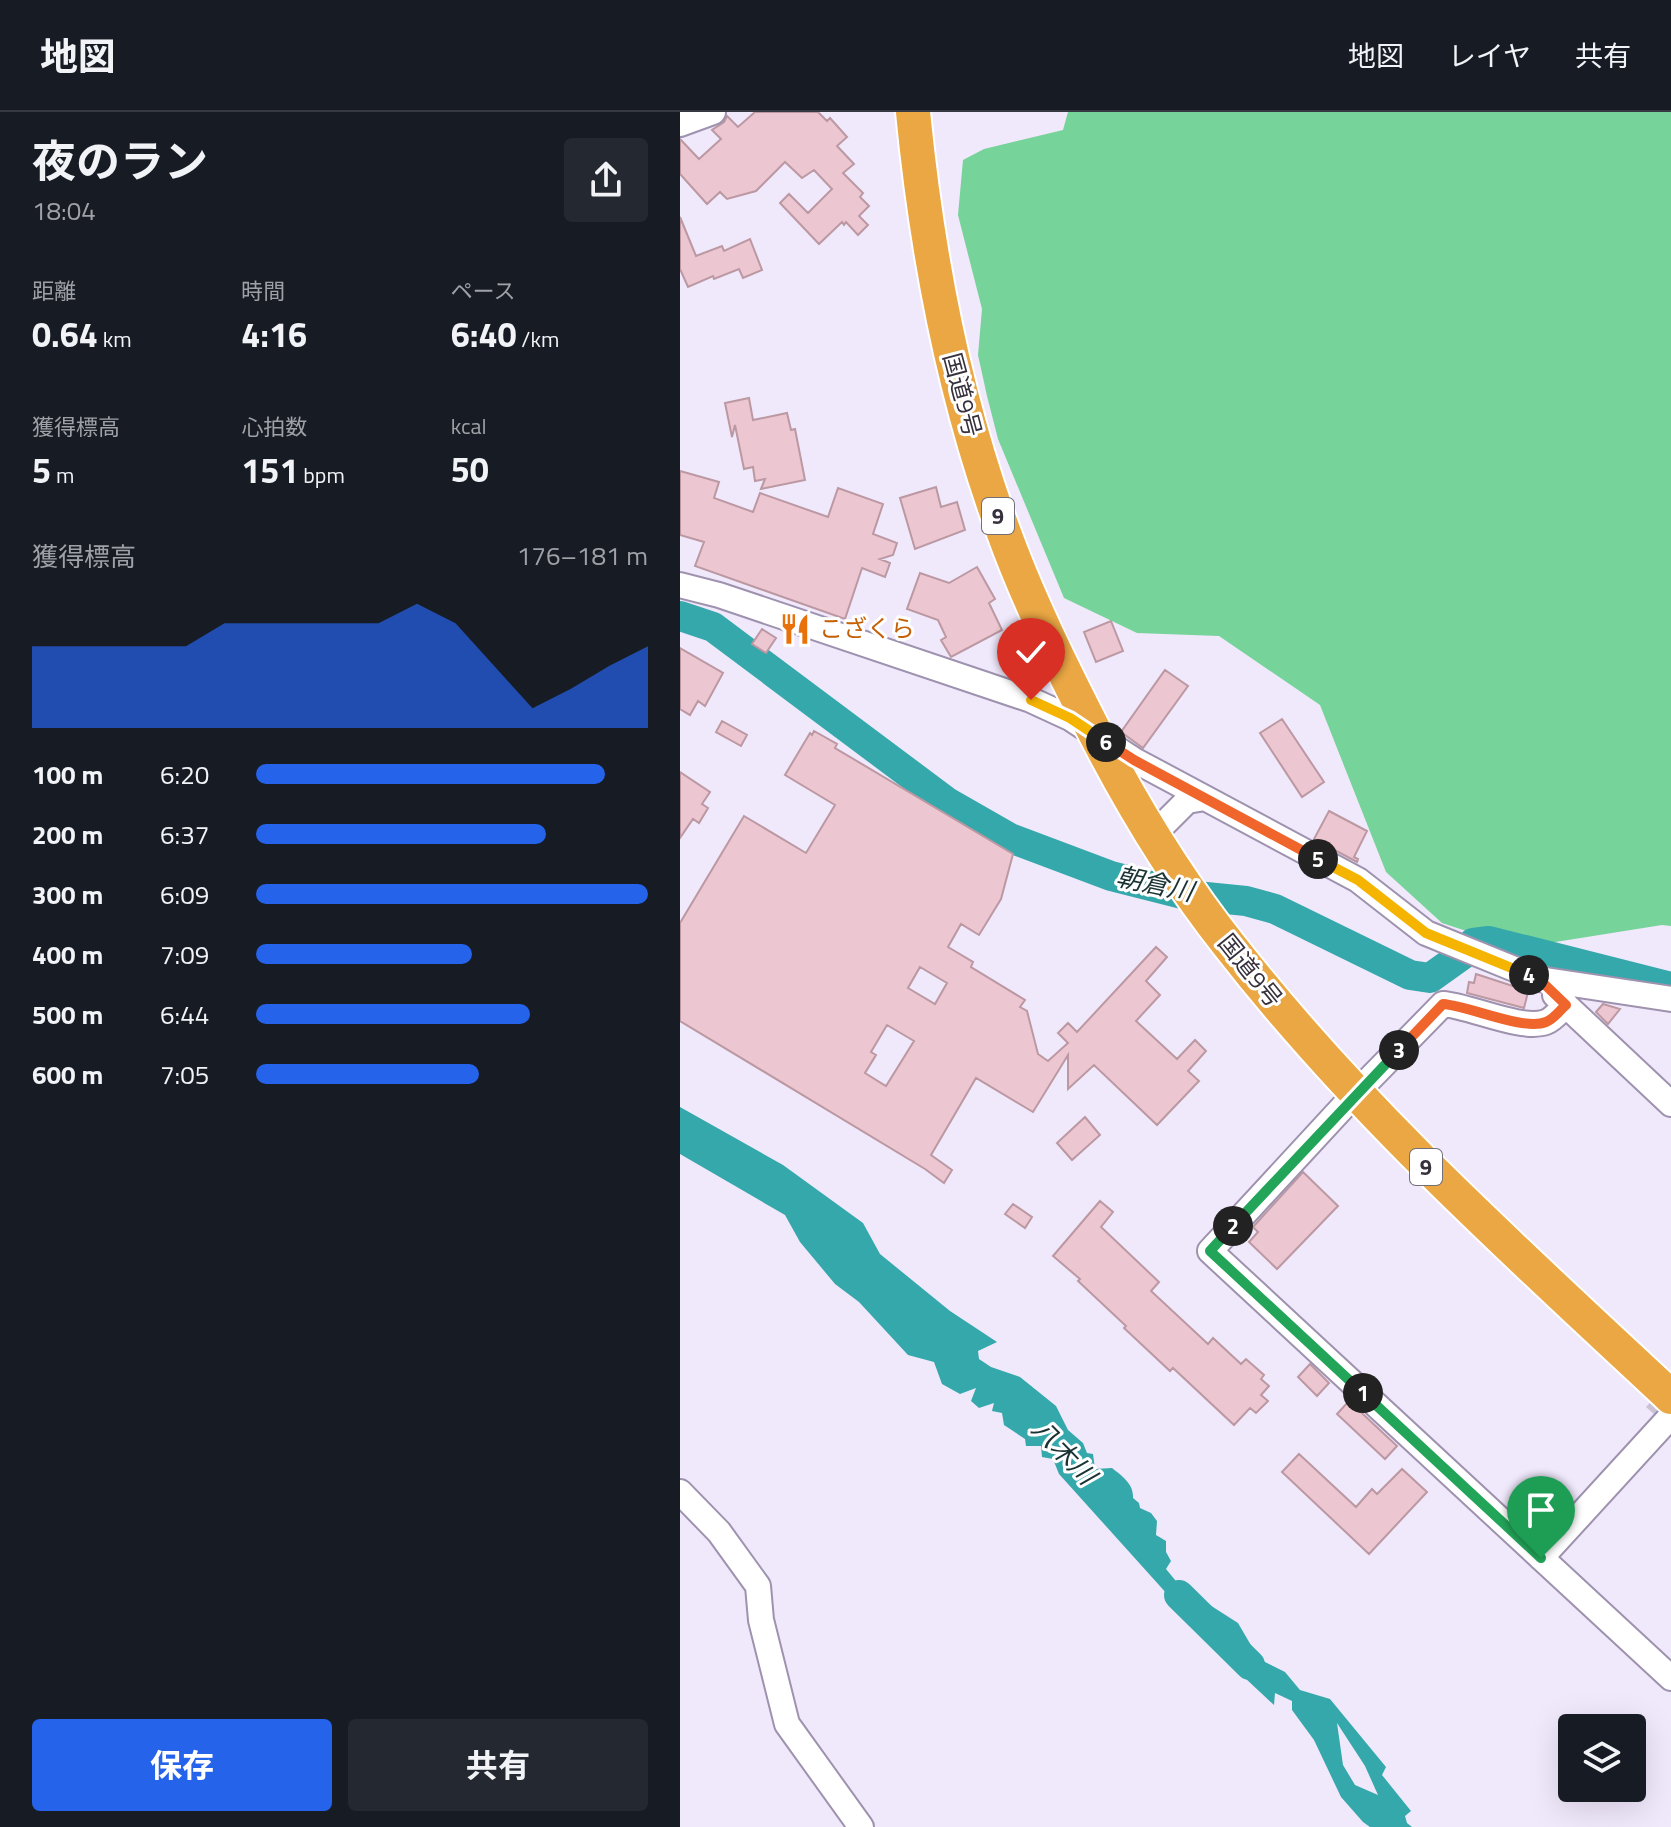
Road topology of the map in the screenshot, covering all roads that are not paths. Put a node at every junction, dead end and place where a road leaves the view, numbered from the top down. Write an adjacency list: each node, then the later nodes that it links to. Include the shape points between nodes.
1 (713, 112): 3 (street)
2 (913, 112): 5 (highway, 国道9号 / 9, via 936,281 979,457 1026,589)
3 (680, 124)
4 (680, 585): 5 (street, via 1031,700)
5 (1096, 735): 6 (street); 7 (highway, 国道9号 / 9)
6 (1205, 798): 7 (street, via 1187,801); 8 (street, via 1358,880 1426,933)
7 (1153, 835): 11 (highway, 国道9号 / 9, via 1205,914)
8 (1539, 979): 9 (street); 10 (street)
9 (1671, 999)
10 (1566, 1005): 11 (street, via 1542,1023 1443,1004); 12 (street)
11 (1355, 1094): 13 (highway, 国道9号 / 9); 15 (street, via 1210,1251)
12 (1671, 1104)
13 (1666, 1409): 15 (street)
14 (680, 1492): 17 (street, via 719,1532 758,1586 761,1620 787,1724)
15 (1536, 1553): 16 (street)
16 (1671, 1678)
17 (861, 1827)

